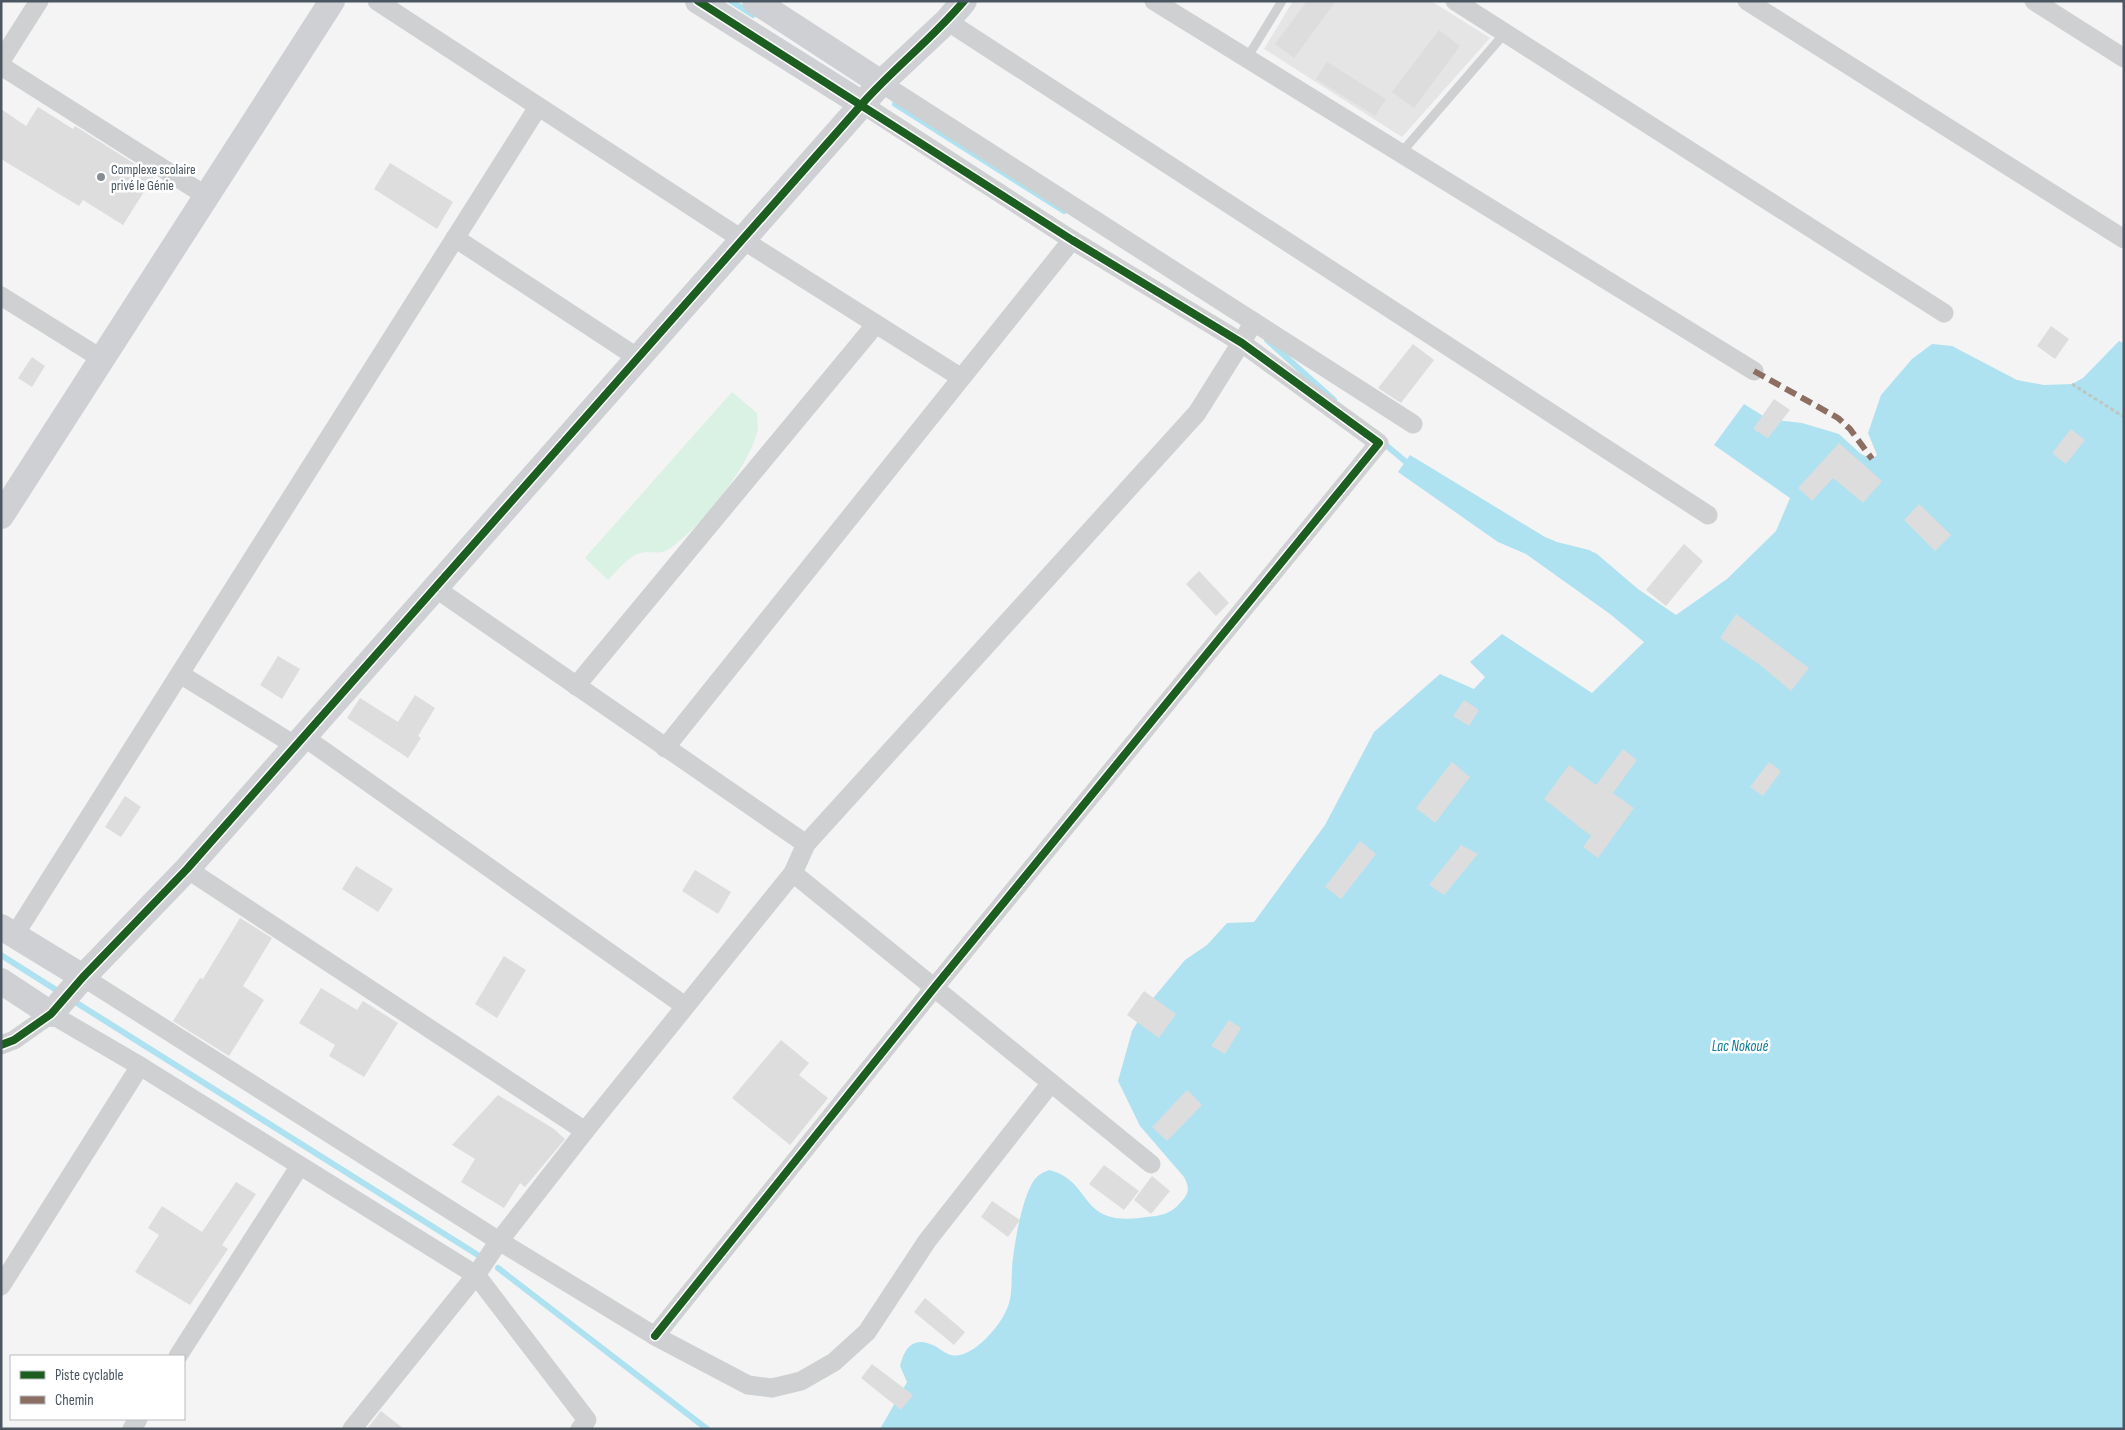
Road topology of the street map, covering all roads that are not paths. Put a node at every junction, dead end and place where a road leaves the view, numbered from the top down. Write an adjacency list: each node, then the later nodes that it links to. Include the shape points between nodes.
1 (39, 1): 16 (street)
2 (332, 1): 22 (street)
3 (377, 1): 20 (street)
4 (698, 1): 19 (street)
5 (964, 1): 12 (street)
6 (1154, 1): 14 (street)
7 (1282, 1): 14 (lane)
8 (1455, 1): 13 (street)
9 (1747, 1): 24 (street)
10 (2034, 1): 15 (street)
11 (764, 4): 18 (street)
12 (947, 21): 18 (street); 37 (street)
13 (1505, 33): 21 (lane); 28 (street)
14 (1247, 58): 21 (street)
15 (2124, 58)
16 (1, 61)
17 (1, 66): 22 (street)
18 (881, 83): 19 (street); 29 (street)
19 (862, 104): 25 (street); 26 (street)
20 (538, 107): 23 (street); 25 (street)
21 (1401, 154): 34 (street)
22 (208, 197): 33 (street)
23 (455, 238): 32 (street); 40 (street)
24 (2124, 239)
25 (743, 240): 30 (street); 32 (street)
26 (1072, 240): 31 (street); 35 (street)
27 (1, 296): 33 (street)
28 (1944, 313)
29 (1254, 322): 31 (street); 36 (street)
30 (876, 324): 35 (street); 41 (street)
31 (1242, 343): 44 (street, via 1198,413); 50 (street, via 1379,443)
32 (638, 358): 39 (street)
33 (102, 359): 38 (street)
34 (1754, 371)
35 (960, 377): 43 (street)
36 (1413, 424)
37 (1708, 515)
38 (1, 516)
39 (435, 588): 41 (street); 42 (street)
40 (180, 674): 42 (street); 47 (street)
41 (576, 686): 43 (street)
42 (300, 742): 45 (street); 51 (street)
43 (665, 748): 44 (street)
44 (806, 844): 46 (street)
45 (187, 869): 48 (street); 56 (street)
46 (793, 873): 50 (street); 51 (street)
47 (8, 931): 48 (street)
48 (83, 977): 52 (street); 59 (street)
49 (1, 981): 52 (street)
50 (934, 988): 55 (street); 62 (street)
51 (685, 1006): 56 (street)
52 (51, 1014): 53 (street, via 14,1040); 54 (street)
53 (1, 1045)
54 (140, 1066): 58 (street); 61 (street)
55 (1051, 1083): 57 (street); 62 (street, via 927,1240 867,1332 834,1362 801,1380 772,1388 748,1385)
56 (586, 1131): 59 (street)
57 (1151, 1164)
58 (299, 1167): 60 (street); 63 (street)
59 (499, 1241): 60 (street); 62 (street)
60 (476, 1275): 64 (street); 65 (street, via 587,1420)
61 (1, 1286)
62 (655, 1336)
63 (179, 1355)
64 (352, 1429)
65 (580, 1429)

